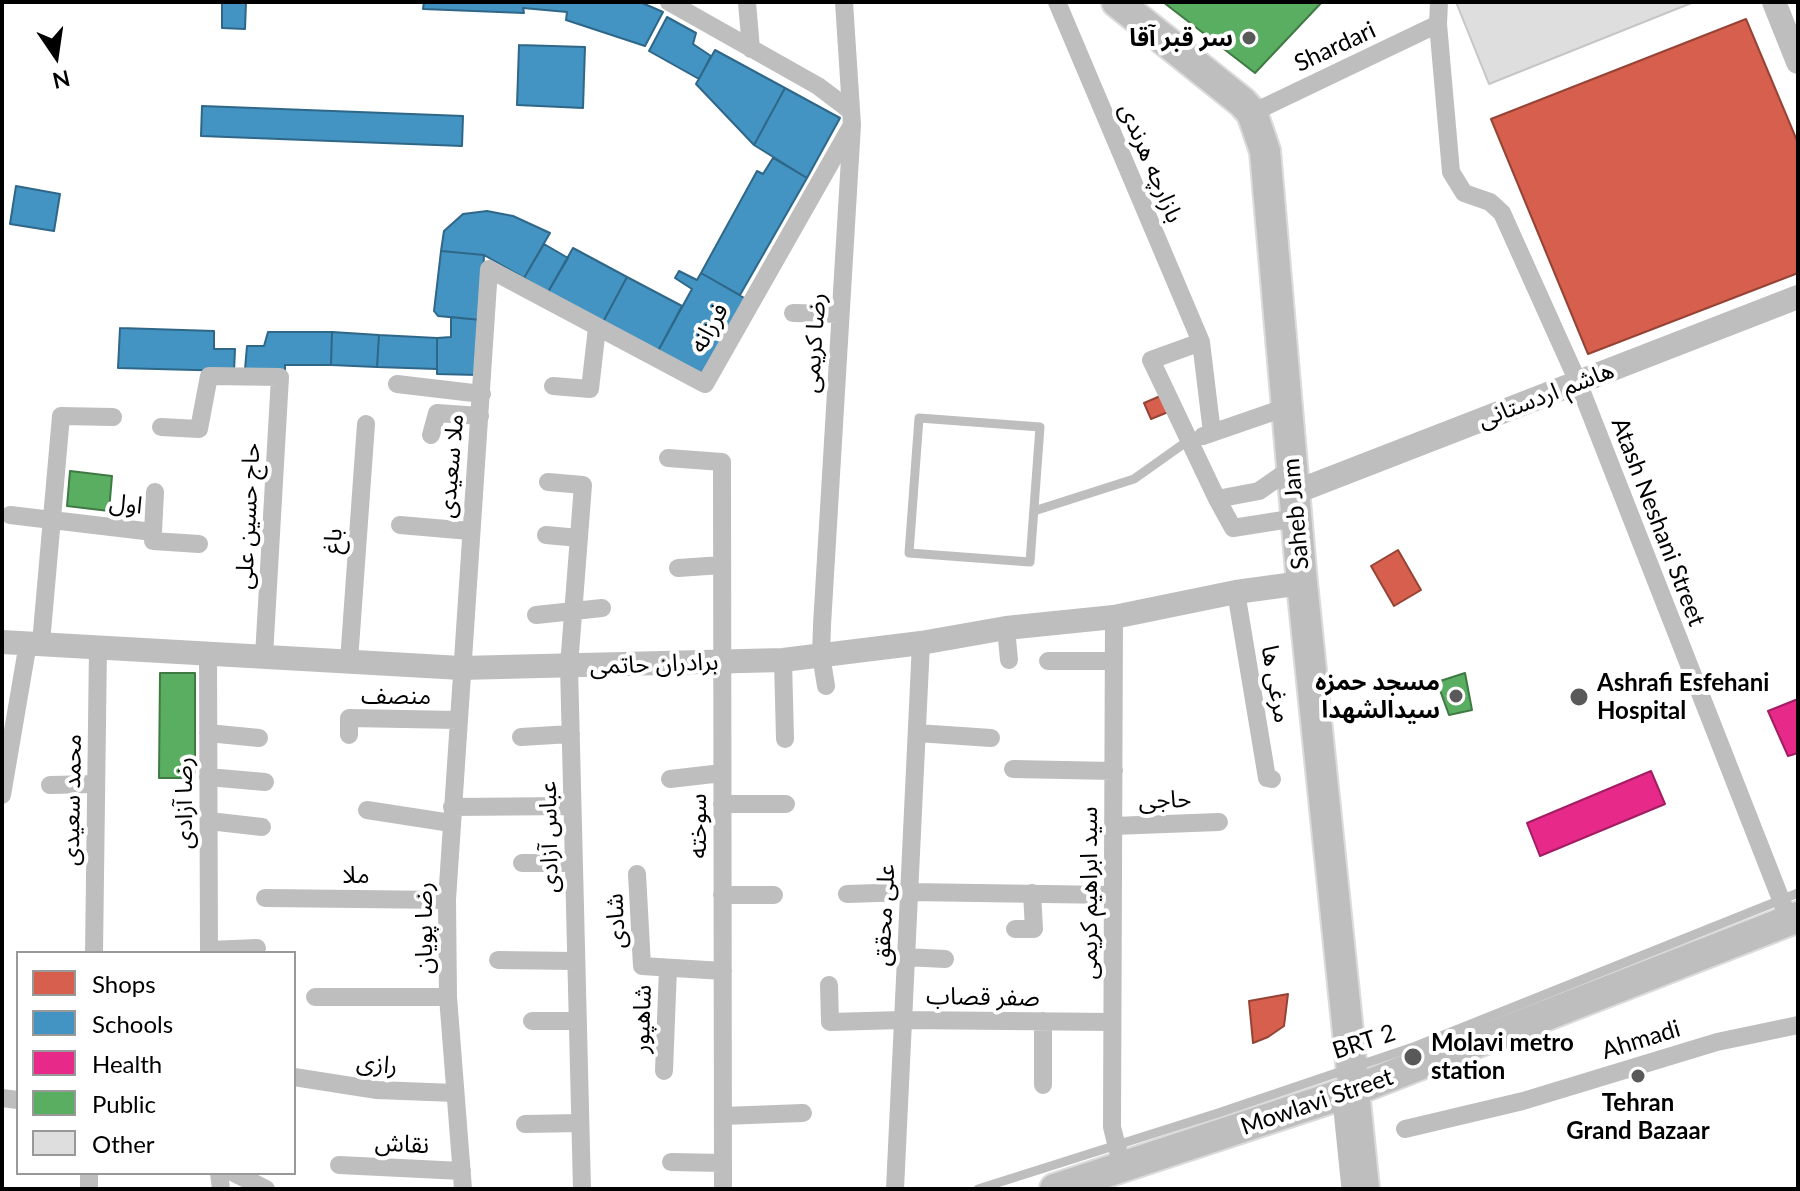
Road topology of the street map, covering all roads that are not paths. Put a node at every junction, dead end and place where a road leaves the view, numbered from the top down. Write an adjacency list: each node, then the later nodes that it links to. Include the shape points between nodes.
1 (669, 2): 9 (street)
2 (747, 2): 9 (street)
3 (844, 2): 12 (street, رضا کریمی)
4 (1057, 2): 18 (street, بازارچه هرندی)
5 (1117, 2): 11 (main road)
6 (1439, 2): 8 (street, Atash Neshani Street)
7 (1774, 2): 10 (street)
8 (1438, 24): 11 (street, Shardari); 19 (street, Atash Neshani Street, via 1451,172 1464,193 1490,202 1502,213)
9 (751, 49): 12 (street, via 818,86)
10 (1798, 62)
11 (1252, 113): 23 (main road, Saheb Jam, via 1268,170)
12 (852, 118): 16 (street, رضا کریمی); 17 (street, فرزانه, via 705,384)
13 (489, 269): 17 (street, فرزانه); 22 (street, ملا سعیدی)
14 (1798, 297): 19 (street, هاشم اردستانی)
15 (793, 313): 16 (street)
16 (840, 314): 59 (street, رضا کریمی)
17 (597, 328): 21 (street, via 590,389)
18 (1201, 342): 28 (street, بازارچه هرندی); 30 (street, via 1151,360)
19 (1578, 382): 34 (street, هاشم اردستانی); 109 (street, Atash Neshani Street)
20 (397, 384): 22 (street)
21 (553, 386)
22 (482, 394): 24 (street, ملا سعیدی)
23 (1287, 407): 28 (street); 34 (main road, Saheb Jam)
24 (480, 416): 29 (street, via 437,413); 40 (street, ملا سعیدی)
25 (113, 417): 38 (street, via 61,416)
26 (366, 424): 63 (street, باغ)
27 (161, 427): 60 (street, حاج حسین علی, via 199,429 209,376 280,377)
28 (1212, 433): 30 (street)
29 (431, 435)
30 (1189, 440): 35 (street); 36 (lane, via 1134,479)
31 (668, 458): 45 (street, سوخته, via 722,462)
32 (548, 482): 43 (street, عباس آزادی, via 583,485)
33 (155, 492): 41 (street, اول)
34 (1294, 493): 35 (street, via 1259,491); 35 (street, via 1233,528); 47 (main road, Saheb Jam)
35 (1217, 499)
36 (1034, 511): 36 (lane, via 1040,427 919,418 909,553 1030,562)
37 (10, 515): 38 (street, اول)
38 (53, 519): 41 (street, اول); 55 (street)
39 (400, 525): 40 (street)
40 (470, 531): 68 (street, ملا سعیدی)
41 (153, 532): 44 (street, via 153,541)
42 (546, 535): 43 (street)
43 (579, 538): 50 (street, عباس آزادی)
44 (199, 544)
45 (722, 565): 46 (street); 66 (street, سوخته)
46 (678, 568)
47 (1302, 583): 48 (street, برادران حاتمی); 131 (main road, Saheb Jam)
48 (1236, 592): 52 (street, برادران حاتمی); 84 (street, مرغی ها, via 1267,778)
49 (602, 608): 50 (street)
50 (573, 610): 51 (street); 67 (street, عباس آزادی)
51 (536, 615)
52 (1114, 617): 53 (street, برادران حاتمی); 65 (street, سید ابراهیم کریمی)
53 (1006, 628): 56 (street, برادران حاتمی); 62 (street)
54 (2, 642): 55 (street, برادران حاتمی)
55 (35, 643): 57 (street, برادران حاتمی); 88 (street)
56 (921, 643): 59 (street, برادران حاتمی); 72 (street, علی محقق)
57 (98, 647): 58 (street, برادران حاتمی); 86 (street, محمد سعیدی)
58 (208, 653): 60 (street, برادران حاتمی); 71 (street, رضا آزادی)
59 (821, 655): 61 (street, برادران حاتمی); 69 (street, رضا کریمی)
60 (264, 656): 63 (street, برادران حاتمی)
61 (783, 660): 66 (street, برادران حاتمی); 78 (street)
62 (1009, 660)
63 (349, 661): 68 (street, برادران حاتمی)
64 (1048, 661): 65 (street)
65 (1114, 661): 80 (street, سید ابراهیم کریمی)
66 (721, 662): 67 (street, برادران حاتمی); 81 (street, سوخته)
67 (569, 666): 68 (street, برادران حاتمی); 73 (street, عباس آزادی)
68 (461, 668): 70 (street, رضا پویان)
69 (826, 686)
70 (458, 720): 74 (street, منصف, via 349,718); 93 (street, رضا پویان)
71 (208, 733): 76 (street); 82 (street, رضا آزادی)
72 (917, 733): 77 (street); 101 (street, علی محقق)
73 (571, 734): 75 (street); 91 (street, عباس آزادی)
74 (349, 735)
75 (521, 737)
76 (259, 738)
77 (991, 738)
78 (785, 739)
79 (1013, 769): 80 (street)
80 (1114, 771): 96 (street, سید ابراهیم کریمی)
81 (722, 773): 83 (street); 89 (street, سوخته)
82 (208, 777): 85 (street); 94 (street, رضا آزادی)
83 (670, 779)
84 (1272, 779)
85 (265, 782)
86 (96, 784): 87 (street); 112 (street, محمد سعیدی)
87 (50, 785)
88 (2, 795)
89 (722, 804): 90 (street); 104 (street, سوخته)
90 (786, 804)
91 (572, 806): 93 (street); 99 (street, عباس آزادی)
92 (367, 810): 93 (street)
93 (452, 815): 108 (street, رضا پویان)
94 (209, 821): 97 (street); 113 (street, رضا آزادی)
95 (1219, 822): 96 (street, حاجی)
96 (1113, 826): 106 (street, سید ابراهیم کریمی)
97 (262, 827)
98 (522, 863): 99 (street)
99 (574, 863): 117 (street, عباس آزادی)
100 (637, 874): 118 (street, شادی, via 642,966)
101 (909, 892): 102 (street); 103 (street); 114 (street, علی محقق)
102 (1032, 893): 106 (street); 110 (street, via 1034,929)
103 (847, 894)
104 (722, 895): 105 (street); 119 (street, سوخته)
105 (774, 895)
106 (1113, 895): 127 (street, سید ابراهیم کریمی)
107 (265, 898): 108 (street, ملا)
108 (447, 900): 122 (street, رضا پویان)
109 (1792, 908): 131 (main road, Mowlavi Street)
110 (1015, 929)
111 (257, 948): 113 (street)
112 (94, 951)
113 (209, 951)
114 (905, 957): 115 (street); 123 (street, علی محقق)
115 (945, 959)
116 (498, 960): 117 (street)
117 (576, 961): 125 (street, عباس آزادی)
118 (668, 968): 119 (street); 129 (street, شاهپور)
119 (723, 971): 135 (street, سوخته)
120 (829, 985): 123 (street, صفر قصاب, via 830,1022)
121 (315, 997): 122 (street)
122 (448, 997): 133 (street, رضا پویان)
123 (902, 1020): 126 (street, صفر قصاب); 148 (street, علی محقق)
124 (532, 1021): 125 (street)
125 (578, 1021): 136 (street, عباس آزادی)
126 (1043, 1021): 127 (street, صفر قصاب); 132 (street)
127 (1112, 1022): 139 (street, سید ابراهیم کریمی, via 1112,1127)
128 (1798, 1025): 138 (street, Ahmadi, via 1717,1042 1523,1101)
129 (664, 1071)
130 (296, 1077): 133 (street, رازی, via 377,1090)
131 (1344, 1082): 139 (main road, Mowlavi Street); 151 (lane); 152 (main road, Saheb Jam)
132 (1043, 1085)
133 (455, 1093): 144 (street, رضا پویان)
134 (803, 1113): 135 (street)
135 (723, 1116): 141 (street, سوخته)
136 (580, 1123): 137 (street); 146 (street, عباس آزادی)
137 (525, 1124)
138 (1405, 1129)
139 (1119, 1156): 149 (lane); 150 (main road, Mowlavi Street)
140 (671, 1162): 141 (street)
141 (723, 1163): 147 (street, سوخته)
142 (339, 1165): 144 (street, نقاش)
143 (238, 1175): 145 (street)
144 (462, 1180)
145 (266, 1189)
146 (582, 1189)
147 (723, 1189)
148 (895, 1189)
149 (978, 1189)
150 (1055, 1189)
151 (1346, 1189)
152 (1364, 1189)

